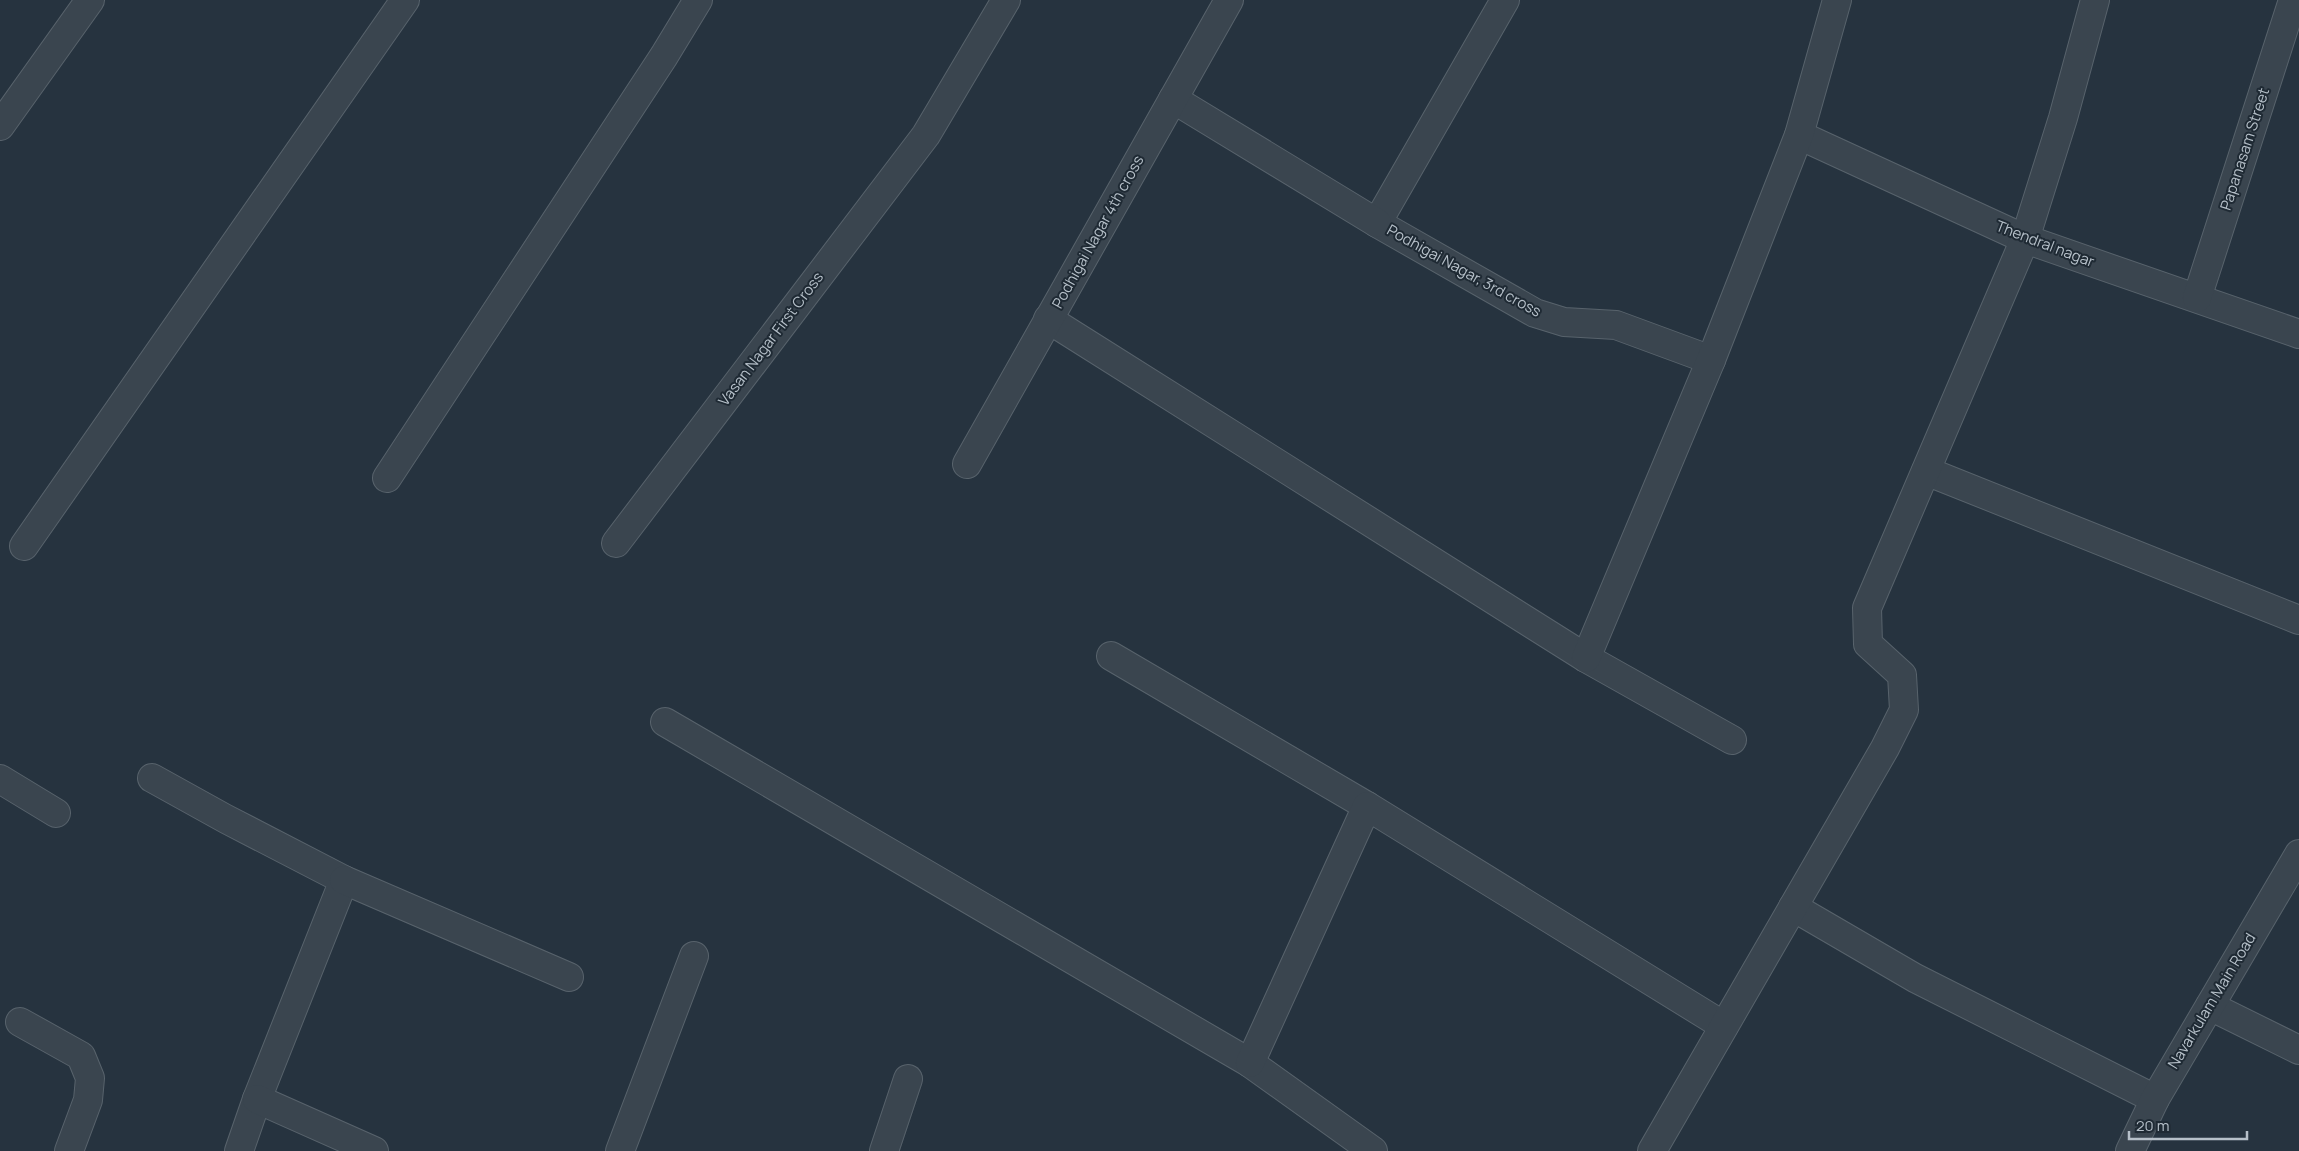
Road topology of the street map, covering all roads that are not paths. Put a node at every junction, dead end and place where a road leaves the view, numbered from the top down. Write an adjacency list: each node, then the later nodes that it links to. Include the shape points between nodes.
1 (90, 0): 11 (street)
2 (405, 0): 23 (street)
3 (698, 0): 21 (street)
4 (1006, 0): 22 (street, Vasan Nagar First Cross, via 926,135)
5 (1228, 0): 10 (street, Podhigai Nagar 4th cross)
6 (1505, 0): 13 (street, Podhigai Nagar, 3rd cross)
7 (1837, 0): 12 (street)
8 (2095, 0): 14 (street, via 2066,109)
9 (2294, 0): 15 (street, Papanasam Street)
10 (1173, 99): 13 (street); 16 (street, Podhigai Nagar 4th cross)
11 (0, 126)
12 (1799, 134): 14 (street, Thendral nagar); 18 (street)
13 (1377, 223): 18 (street, Podhigai Nagar, 3rd cross, via 1535,313 1564,322 1616,325)
14 (2025, 239): 15 (street, Thendral nagar); 20 (street)
15 (2196, 298): 17 (street, Thendral nagar)
16 (1048, 319): 19 (street, Podhigai Nagar 4th cross); 26 (street)
17 (2299, 334)
18 (1711, 360): 26 (street)
19 (967, 464)
20 (1926, 471): 24 (street); 35 (street, via 1867,608 1868,644 1902,676 1904,710)
21 (386, 478)
22 (616, 543)
23 (24, 546)
24 (2299, 620)
25 (1111, 656): 31 (street)
26 (1586, 658): 28 (street)
27 (665, 722): 42 (street)
28 (1732, 740)
29 (0, 778): 32 (street)
30 (152, 778): 34 (street)
31 (1367, 806): 40 (street); 42 (street)
32 (56, 813)
33 (2299, 854): 38 (street, Navarkulam Main Road)
34 (344, 880): 37 (street); 44 (street)
35 (1793, 907): 40 (street); 45 (street, via 1915,978)
36 (694, 956): 49 (street)
37 (568, 977)
38 (2210, 1006): 41 (street); 45 (street, Navarkulam Main Road)
39 (20, 1022): 46 (street, via 81,1056 90,1078 88,1100)
40 (1724, 1026): 52 (street)
41 (2299, 1050)
42 (1250, 1063): 51 (street)
43 (908, 1079): 50 (street)
44 (257, 1099): 47 (street); 48 (street)
45 (2155, 1099): 53 (street, Navarkulam Main Road)
46 (69, 1151)
47 (239, 1151)
48 (374, 1151)
49 (620, 1151)
50 (884, 1151)
51 (1373, 1151)
52 (1652, 1151)
53 (2130, 1151)

